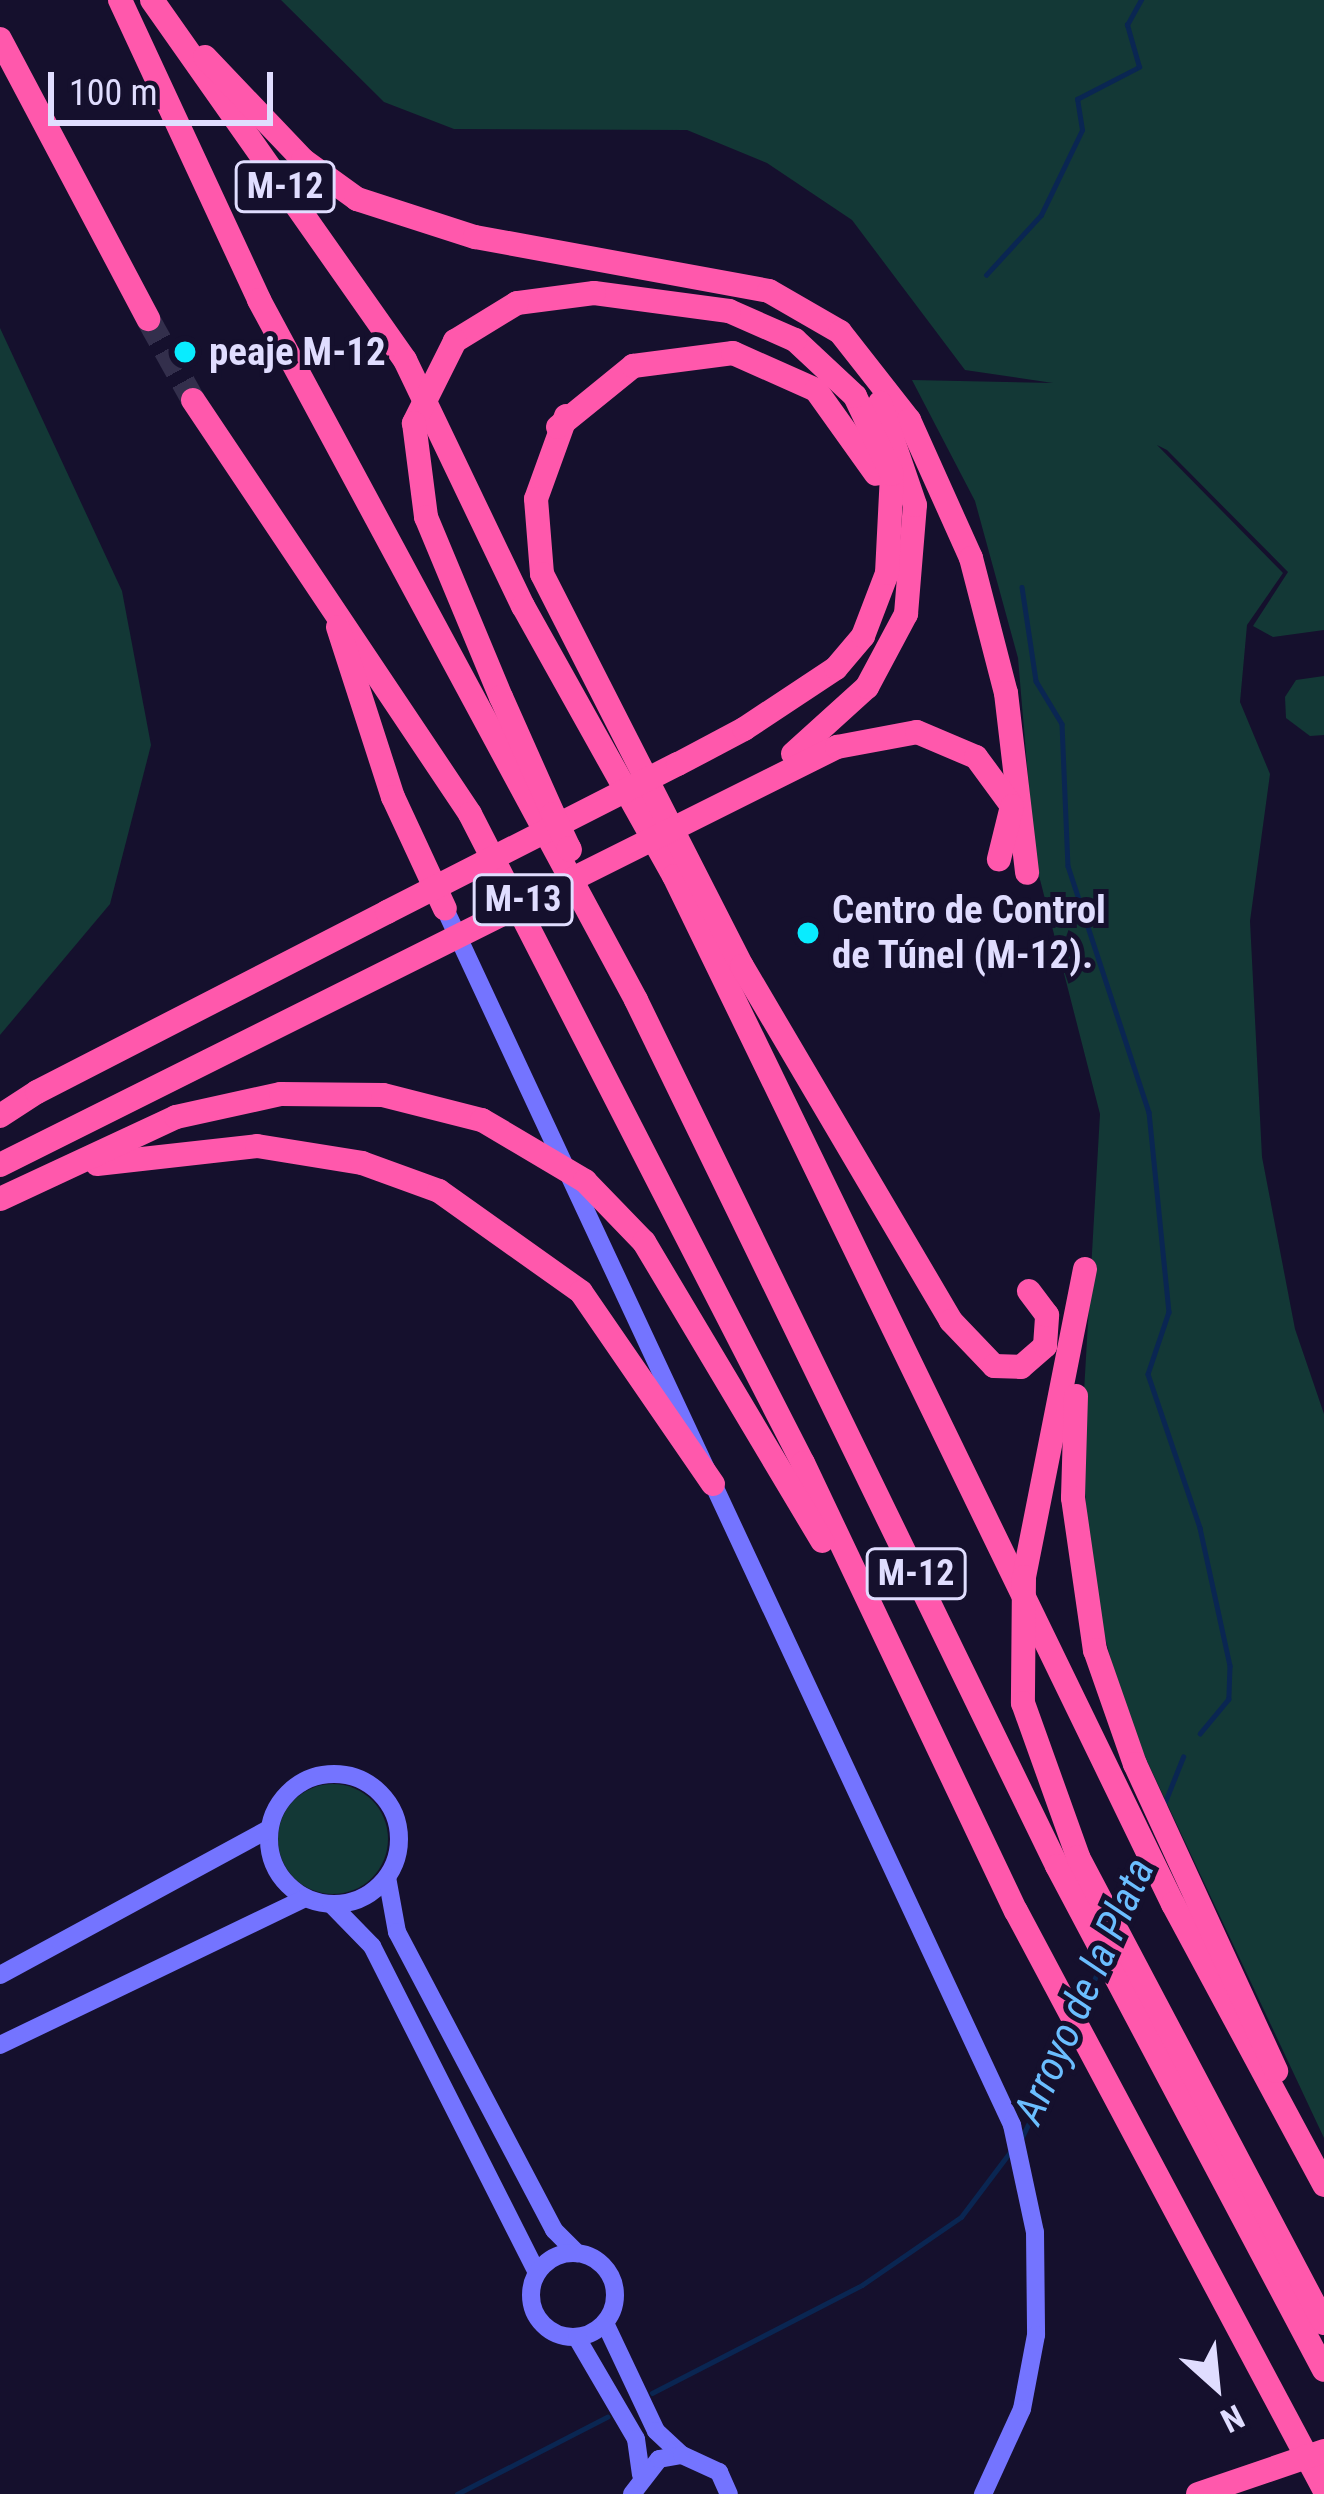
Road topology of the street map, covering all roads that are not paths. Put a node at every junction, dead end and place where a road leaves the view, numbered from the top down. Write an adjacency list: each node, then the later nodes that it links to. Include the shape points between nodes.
1 (120, 0): 13 (highway, M-12, via 291,363)
2 (153, 0): 4 (highway, via 303,160 357,199 475,237); 10 (highway, M-12, via 354,276)
3 (0, 39): 5 (highway)
4 (738, 284): 12 (highway, via 811,326 874,393 907,464 918,544 906,614 867,687); 16 (highway, via 840,332 888,386 942,483 1002,674)
5 (148, 319)
6 (193, 400): 9 (highway, M-12)
7 (566, 416): 8 (highway, via 654,358 705,351 778,365 864,445 885,513); 10 (highway, via 541,448 522,525 535,602); 11 (highway, via 540,478 537,554)
8 (887, 573): 13 (highway, via 897,518 877,434 856,396 795,340 729,311 628,295 541,296 492,312 434,369 412,459 440,555); 18 (highway, M-13, via 863,636 836,668 745,729)
9 (334, 613): 17 (highway); 27 (highway, M-12, via 470,814 803,1463)
10 (573, 694): 11 (highway, M-12)
11 (615, 745): 15 (highway, M-12)
12 (767, 774): 14 (highway, via 886,733 944,738 1006,794 1014,832); 21 (highway, M-13)
13 (531, 788): 29 (highway, M-12)
14 (999, 859)
15 (682, 872): 24 (highway, via 883,1211 994,1366 1021,1367 1045,1346 1047,1315); 31 (highway, M-12, via 1119,1795)
16 (1027, 873)
17 (446, 909): 26 (street, via 604,1235)
18 (37, 1092): 19 (highway); 20 (highway, M-13)
19 (0, 1105)
20 (0, 1115)
21 (0, 1165)
22 (2, 1198): 26 (highway, via 123,1156 209,1146 320,1153 401,1176 492,1220 581,1292); 27 (highway, via 176,1117 264,1096 383,1095 482,1120 585,1180 644,1242)
23 (1085, 1269): 25 (highway)
24 (1029, 1291)
25 (1077, 1330): 29 (highway, via 1018,1646 1036,1756); 31 (highway, via 1078,1556 1135,1764)
26 (713, 1484): 43 (street, via 953,1981 1012,2125 1037,2271 1032,2372)
27 (864, 1609): 47 (highway, M-12)
28 (269, 1829): 30 (street, via 302,1782 358,1778 397,1820); 32 (street, via 275,1869); 34 (street)
29 (1068, 1861): 40 (highway); 42 (highway, M-12, via 1144,2038)
30 (387, 1877): 33 (street); 37 (street, via 397,1932 554,2230)
31 (1183, 1897): 36 (highway)
32 (304, 1898): 33 (street); 35 (street)
33 (331, 1904): 38 (street, via 372,1946)
34 (0, 1975)
35 (0, 2045)
36 (1320, 2176)
37 (577, 2253): 38 (street); 39 (street, via 609,2272)
38 (537, 2273): 41 (street, via 534,2313)
39 (605, 2323): 41 (street); 45 (street, via 656,2431)
40 (1324, 2323)
41 (577, 2338): 46 (street, via 636,2439)
42 (1324, 2370)
43 (1011, 2438): 50 (street); 51 (street)
44 (1324, 2454): 52 (highway); 53 (highway)
45 (682, 2455): 46 (street); 48 (street, via 719,2472)
46 (640, 2475): 49 (street)
47 (1324, 2489)
48 (733, 2493)
49 (632, 2494)
50 (968, 2494)
51 (982, 2494)
52 (1198, 2494)
53 (1244, 2494)

